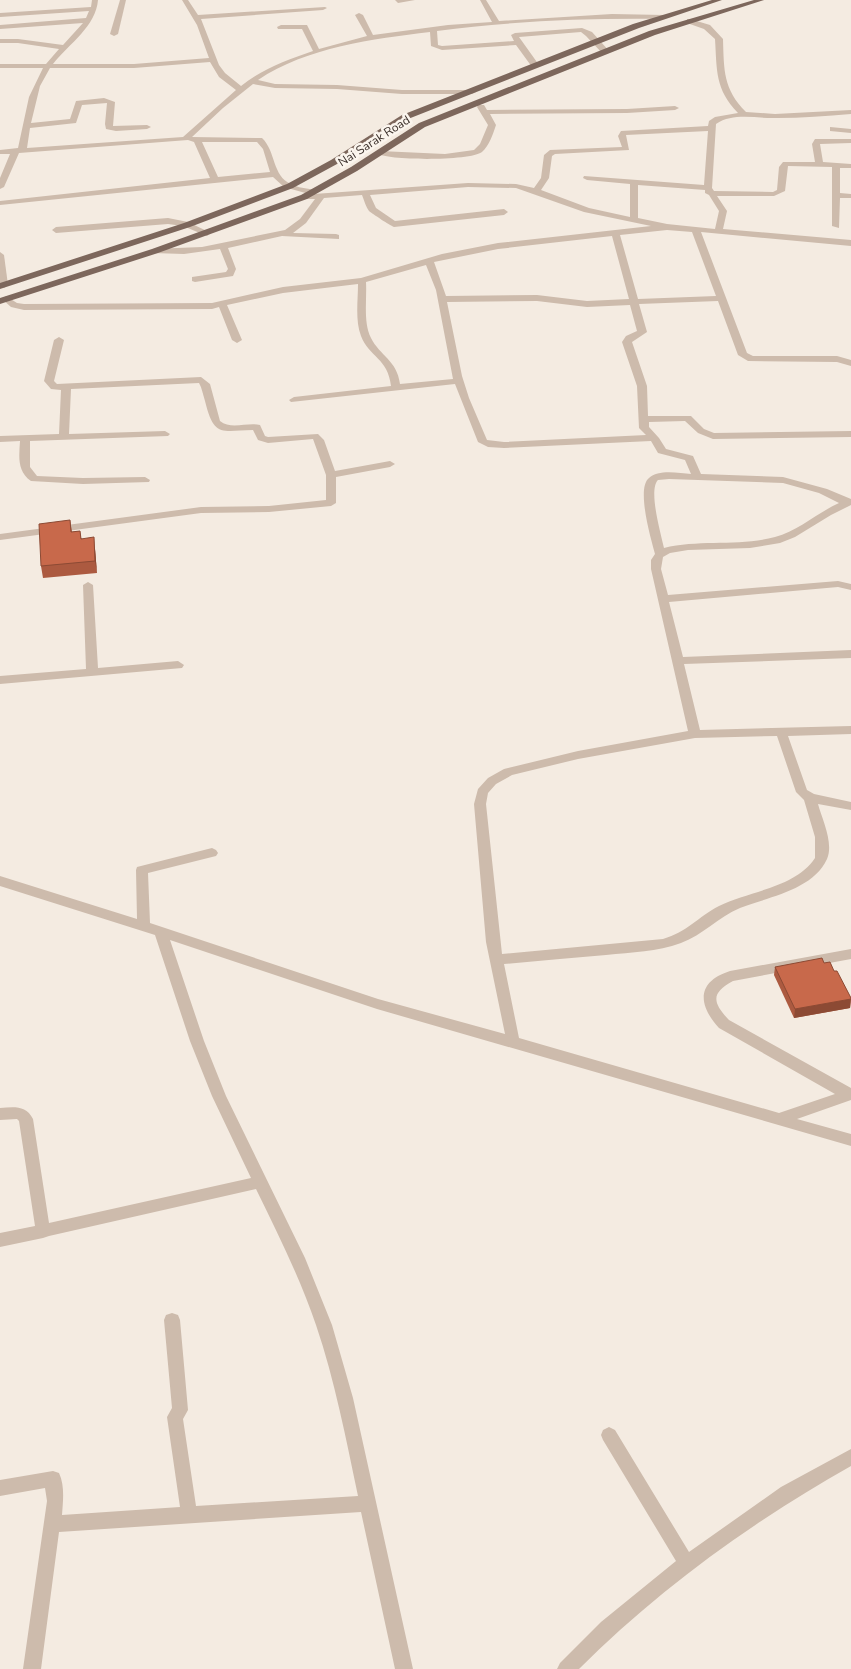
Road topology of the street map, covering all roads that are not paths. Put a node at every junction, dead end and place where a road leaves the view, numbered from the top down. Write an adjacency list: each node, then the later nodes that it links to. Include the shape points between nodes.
1 (95, 0): 13 (street)
2 (115, 0): 3 (street)
3 (123, 0): 4 (street); 25 (street)
4 (127, 0)
5 (185, 0): 16 (street)
6 (398, 0): 7 (street)
7 (412, 0)
8 (483, 0): 21 (street)
9 (719, 0): 17 (main road, Nai Sarak Road)
10 (761, 0): 11 (main road, Nai Sarak Road)
11 (742, 2): 19 (main road, Nai Sarak Road)
12 (323, 8): 16 (street)
13 (95, 9): 14 (street); 18 (street)
14 (0, 15)
15 (359, 15): 27 (street)
16 (196, 17): 34 (street)
17 (664, 17): 20 (street, via 612,16); 29 (main road, Nai Sarak Road)
18 (89, 20): 22 (street); 31 (street)
19 (690, 21): 33 (main road, Nai Sarak Road); 45 (street, via 707,27 719,39 721,77 730,100)
20 (508, 22): 21 (street); 26 (street)
21 (496, 23): 24 (street)
22 (0, 27)
23 (281, 27): 32 (street, via 304,27)
24 (434, 29): 27 (street); 30 (street, via 435,46 442,48)
25 (114, 34)
26 (515, 35): 29 (street, via 582,30); 30 (street)
27 (371, 37): 32 (street)
28 (0, 41): 31 (street)
29 (596, 41): 33 (street); 35 (main road, Nai Sarak Road)
30 (519, 43): 35 (street)
31 (63, 47): 37 (street)
32 (317, 52): 38 (street)
33 (606, 52): 41 (main road, Nai Sarak Road)
34 (214, 60): 37 (street, via 134,66); 39 (street, via 222,75)
35 (535, 65): 40 (main road, Nai Sarak Road)
36 (0, 66): 37 (street)
37 (47, 67): 46 (street, via 33,95)
38 (251, 81): 39 (street); 40 (street, via 274,86)
39 (240, 89): 51 (street)
40 (472, 92): 64 (main road, Nai Sarak Road, via 405,117)
41 (478, 104): 43 (street); 56 (main road, Nai Sarak Road, via 422,125)
42 (675, 108): 43 (street)
43 (485, 112): 56 (street, via 492,125 475,153)
44 (851, 112): 45 (street, via 775,116)
45 (744, 114): 48 (street, via 718,119 712,123)
46 (26, 126): 47 (street, via 73,121 79,103 108,100 112,104 109,127); 54 (street)
47 (147, 128)
48 (712, 128): 66 (street); 67 (street, via 624,133 626,148 622,150 554,152 548,155 545,181)
49 (833, 129): 50 (street)
50 (851, 131)
51 (185, 139): 52 (street); 54 (street)
52 (197, 140): 60 (street, via 258,140 265,146); 62 (street)
53 (851, 141): 57 (street, via 818,141)
54 (19, 151): 55 (street); 65 (street)
55 (0, 152)
56 (380, 153): 69 (main road, Nai Sarak Road)
57 (819, 164): 58 (street); 66 (street, via 786,164 783,167 782,191 774,194)
58 (836, 165): 59 (street); 71 (street)
59 (851, 166)
60 (274, 174): 62 (street); 64 (street)
61 (587, 178): 63 (street)
62 (215, 180): 73 (street)
63 (634, 182): 66 (street); 75 (street)
64 (290, 186): 69 (street); 76 (main road, Nai Sarak Road)
65 (0, 187)
66 (708, 190): 81 (street, via 722,211)
67 (536, 191): 68 (street, via 495,184); 75 (street, via 587,210)
68 (365, 193): 70 (street); 74 (street, via 372,209 394,224)
69 (307, 195): 70 (street); 82 (main road, Nai Sarak Road)
70 (322, 195): 84 (street, via 297,228)
71 (835, 195): 72 (street); 77 (street)
72 (851, 196)
73 (0, 203)
74 (504, 212)
75 (633, 221): 78 (street)
76 (187, 225): 80 (street, via 157,221); 82 (street); 93 (main road, Nai Sarak Road)
77 (836, 226)
78 (667, 228): 79 (street); 83 (street)
79 (695, 229): 81 (street); 94 (street)
80 (56, 230)
81 (718, 232): 86 (street)
82 (207, 233): 88 (main road, Nai Sarak Road)
83 (616, 234): 90 (street, via 498,246); 97 (street)
84 (278, 235): 85 (street); 87 (street)
85 (336, 237)
86 (851, 243)
87 (223, 245): 88 (street, via 164,253); 91 (street, via 232,272)
88 (155, 251): 96 (main road, Nai Sarak Road)
89 (0, 255): 93 (street)
90 (429, 261): 92 (street); 95 (street)
91 (195, 279)
92 (362, 281): 98 (street, via 283,290); 103 (street, via 365,335 370,345 389,363)
93 (2, 285)
94 (720, 298): 97 (street); 101 (street, via 740,350 746,357)
95 (442, 299): 97 (street, via 537,298 587,304); 102 (street)
96 (3, 300): 98 (street, via 24,307 200,307)
97 (634, 302): 106 (street, via 642,332 627,342 642,386)
98 (222, 303): 100 (street)
99 (59, 340): 104 (street, via 49,381 54,387)
100 (237, 340)
101 (851, 363)
102 (459, 381): 103 (street); 111 (street, via 480,438 488,444)
103 (396, 387): 105 (street)
104 (66, 388): 109 (street); 114 (street, via 201,380 217,425 257,427 261,438 268,440 315,436)
105 (294, 400)
106 (643, 419): 108 (street, via 688,418 701,431 713,436); 111 (street, via 644,428)
107 (165, 434): 109 (street)
108 (851, 434)
109 (64, 436): 110 (street)
110 (25, 438): 112 (street); 116 (street, via 25,470 35,479)
111 (654, 438): 115 (street, via 664,452 688,458)
112 (0, 439)
113 (390, 464): 114 (street)
114 (331, 475): 118 (street, via 331,503 193,511)
115 (697, 477): 117 (street, via 783,480 823,490); 119 (street, via 660,477 650,482 648,493)
116 (145, 480)
117 (849, 502): 119 (street, via 789,536 750,545 683,548)
118 (0, 537)
119 (660, 554): 122 (street, via 656,569)
120 (88, 585): 126 (street)
121 (851, 587): 122 (street, via 838,584)
122 (664, 599): 124 (street)
123 (851, 654): 124 (street)
124 (678, 661): 130 (street)
125 (178, 665): 126 (street)
126 (92, 672): 127 (street)
127 (0, 680)
128 (851, 730): 129 (street)
129 (781, 732): 130 (street); 131 (street, via 797,781 802,792)
130 (694, 734): 138 (street, via 535,764 508,772 492,781 482,792 480,804)
131 (810, 798): 132 (street); 138 (street, via 821,836 821,858 814,868 796,881 723,910 694,931 658,946)
132 (851, 806)
133 (212, 853): 135 (street, via 142,870)
134 (0, 881): 135 (street)
135 (144, 926): 136 (street)
136 (161, 932): 139 (street, via 377,1004); 144 (street, via 215,1087)
137 (851, 954): 140 (street, via 730,976 717,982 708,1001 712,1012 724,1024)
138 (496, 960): 139 (street)
139 (513, 1042): 142 (street)
140 (850, 1094): 142 (street)
141 (0, 1114): 145 (street, via 20,1113 26,1119)
142 (779, 1119): 143 (street)
143 (851, 1140)
144 (260, 1182): 145 (street); 151 (street, via 297,1258 324,1325 345,1398)
145 (43, 1232): 146 (street)
146 (0, 1240)
147 (172, 1320): 152 (street, via 180,1410 175,1417)
148 (609, 1435): 154 (street)
149 (851, 1457): 154 (street, via 787,1493)
150 (0, 1488): 153 (street, via 53,1479)
151 (368, 1503): 152 (street); 156 (street)
152 (189, 1514): 153 (street)
153 (52, 1524): 155 (street)
154 (687, 1564): 157 (street, via 607,1628)
155 (32, 1669)
156 (404, 1669)
157 (566, 1669)

